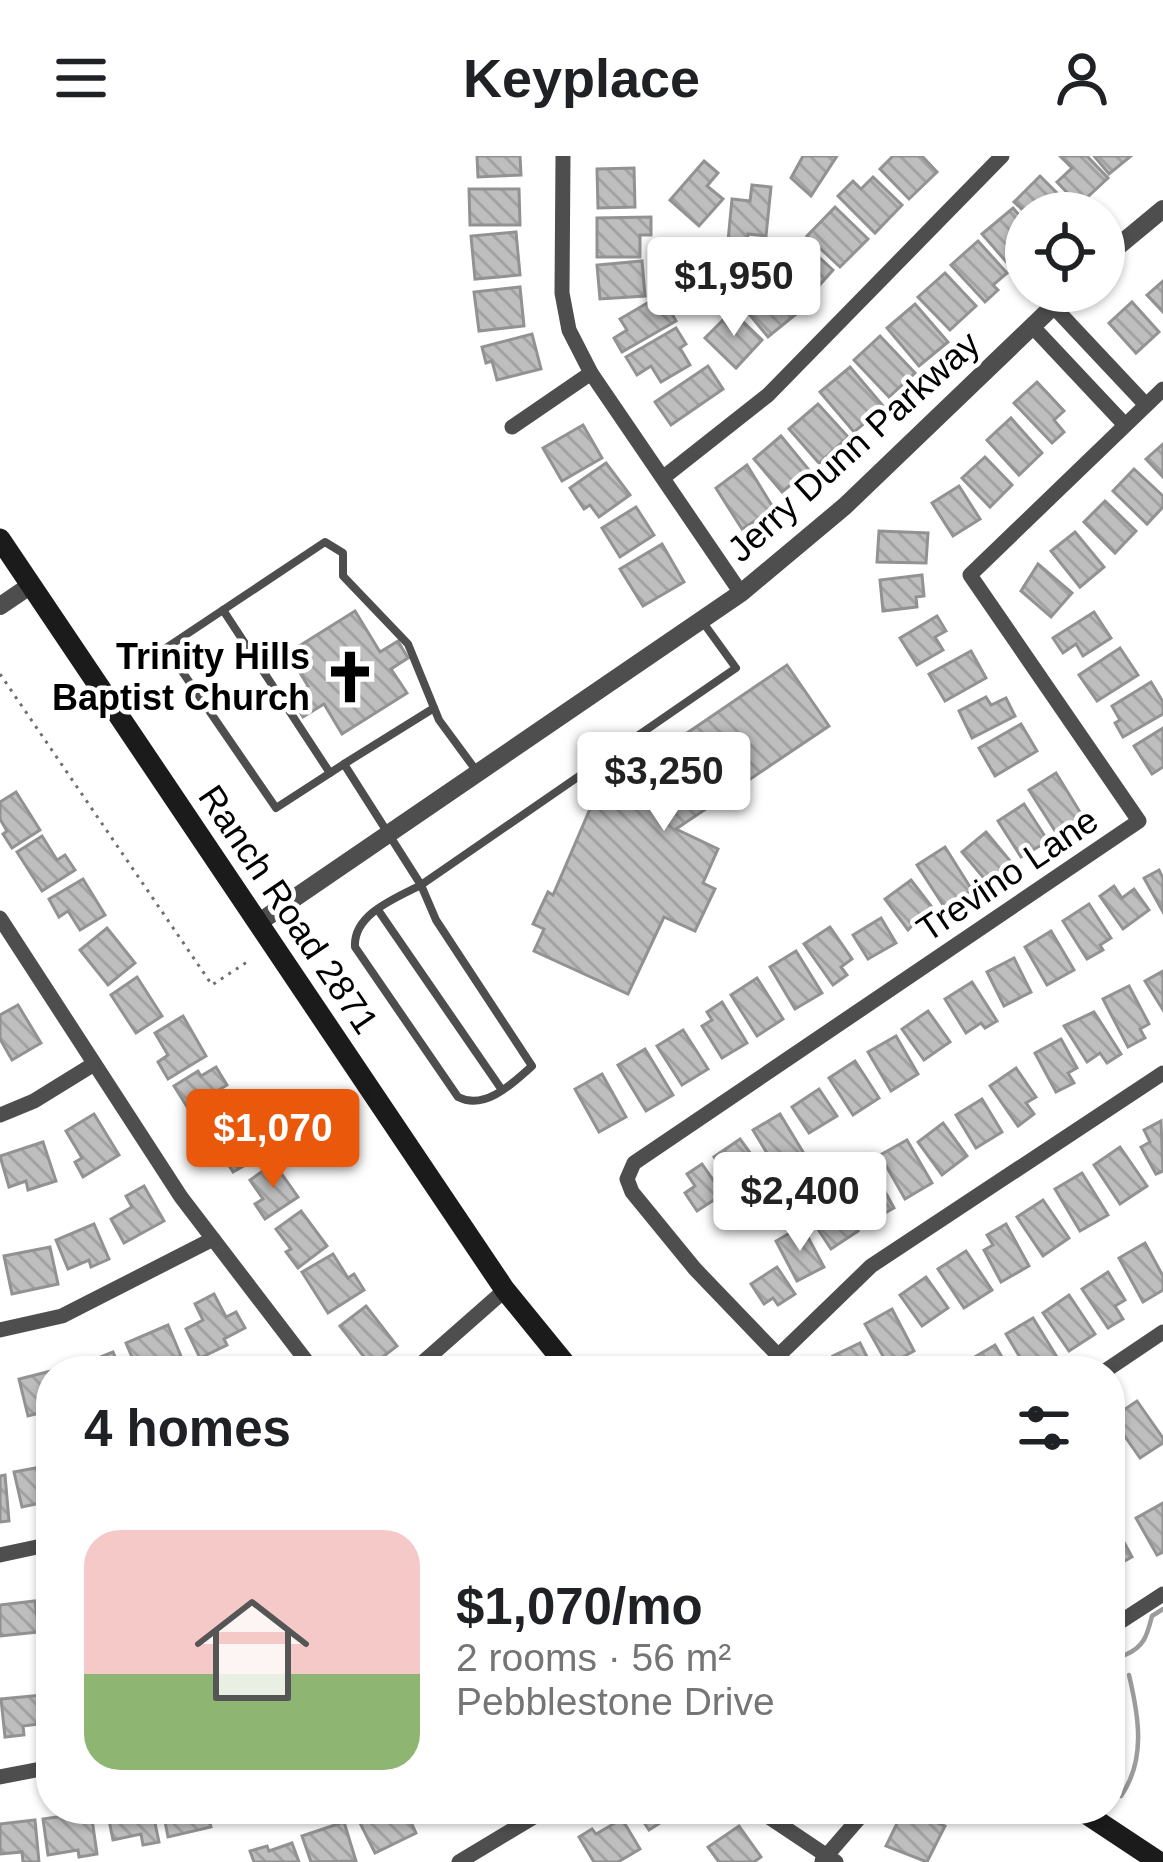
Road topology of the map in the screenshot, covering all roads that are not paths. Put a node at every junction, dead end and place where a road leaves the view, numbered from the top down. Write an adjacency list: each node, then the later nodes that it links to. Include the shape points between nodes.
1 (563, 156): 8 (street, via 562,292 569,330)
2 (1002, 156): 13 (street, via 768,394)
3 (1163, 208): 4 (street)
4 (1125, 240)
5 (1047, 312): 7 (street, Jerry Dunn Parkway)
6 (1059, 312): 10 (street)
7 (1032, 326): 11 (street); 16 (street, Jerry Dunn Parkway, via 845,506)
8 (591, 373): 12 (street); 13 (street)
9 (1163, 389): 10 (street, Trevino Lane)
10 (1146, 405): 11 (street, Trevino Lane)
11 (1125, 425): 40 (street, Trevino Lane, via 970,575 1139,821 634,1163 627,1179 694,1269)
12 (512, 427)
13 (664, 477): 16 (street)
14 (0, 539): 15 (main road, Ranch Road 2871)
15 (31, 585): 17 (street); 28 (main road, Ranch Road 2871)
16 (741, 593): 19 (street, Jerry Dunn Parkway)
17 (0, 606)
18 (223, 610): 20 (lane, via 325,542 343,553 343,576 408,644); 22 (lane); 22 (lane, via 166,648 276,808)
19 (701, 620): 23 (street, Jerry Dunn Parkway); 25 (lane, via 736,668)
20 (434, 708): 21 (lane); 23 (lane)
21 (344, 764): 22 (lane); 24 (lane)
22 (330, 773)
23 (478, 773): 24 (street, Jerry Dunn Parkway)
24 (389, 833): 25 (lane); 28 (street, Jerry Dunn Parkway)
25 (422, 885): 26 (lane); 31 (lane, via 436,920 532,1066)
26 (378, 910): 31 (lane); 31 (lane, via 363,920 355,947 442,1077 468,1102)
27 (0, 918): 29 (street)
28 (258, 923): 34 (main road, Ranch Road 2871)
29 (94, 1064): 32 (street); 33 (street)
30 (1163, 1073): 41 (street, via 871,1266)
31 (502, 1090)
32 (0, 1115)
33 (212, 1239): 35 (street, via 62,1316); 37 (street)
34 (505, 1290): 38 (street); 39 (main road, Ranch Road 2871)
35 (0, 1330)
36 (1163, 1332): 42 (street)
37 (302, 1356)
38 (430, 1356)
39 (559, 1356)
40 (777, 1356)
41 (779, 1356)
42 (1125, 1358)
43 (36, 1547): 44 (street)
44 (0, 1555)
45 (1163, 1594): 46 (street)
46 (1125, 1619)
47 (36, 1770): 48 (street)
48 (0, 1777)
49 (522, 1824): 54 (street)
50 (778, 1824): 53 (street)
51 (856, 1824): 53 (street)
52 (1102, 1824): 55 (main road)
53 (829, 1860)
54 (459, 1862)
55 (1159, 1862)

